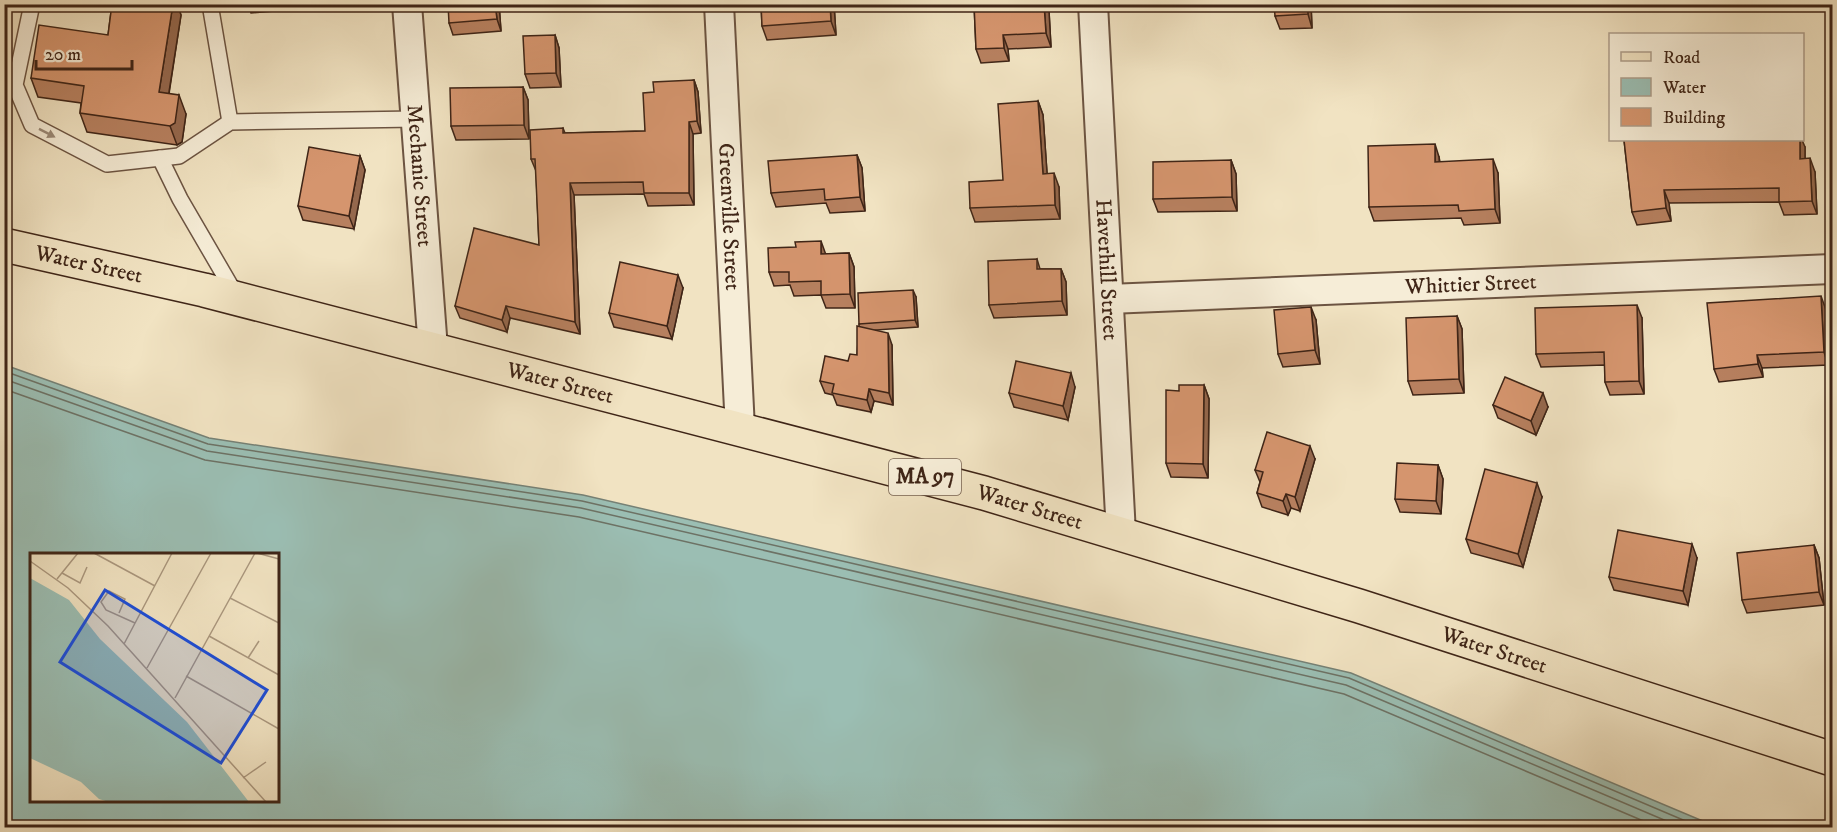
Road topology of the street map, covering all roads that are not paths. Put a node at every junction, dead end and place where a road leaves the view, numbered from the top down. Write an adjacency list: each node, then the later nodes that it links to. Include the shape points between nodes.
1 (32, 4): 8 (lane, one-way to 8, via 15,85 32,125 107,164)
2 (210, 4): 7 (lane)
3 (407, 4): 6 (street, Mechanic Street)
4 (719, 4): 14 (street, Greenville Street)
5 (1093, 4): 12 (street, Haverhill Street)
6 (416, 119): 7 (lane); 13 (street, Mechanic Street)
7 (230, 122): 8 (lane, via 179,156)
8 (160, 158): 11 (lane)
9 (4, 245): 11 (main road, Water Street / MA 97)
10 (1833, 270): 12 (street, Whittier Street)
11 (238, 299): 13 (main road, Water Street / MA 97)
12 (1108, 299): 15 (street, Haverhill Street)
13 (433, 349): 14 (main road, Water Street / MA 97)
14 (740, 429): 15 (main road, Water Street / MA 97, via 984,493)
15 (1121, 534): 16 (main road, Water Street / MA 97)
16 (1833, 759)

